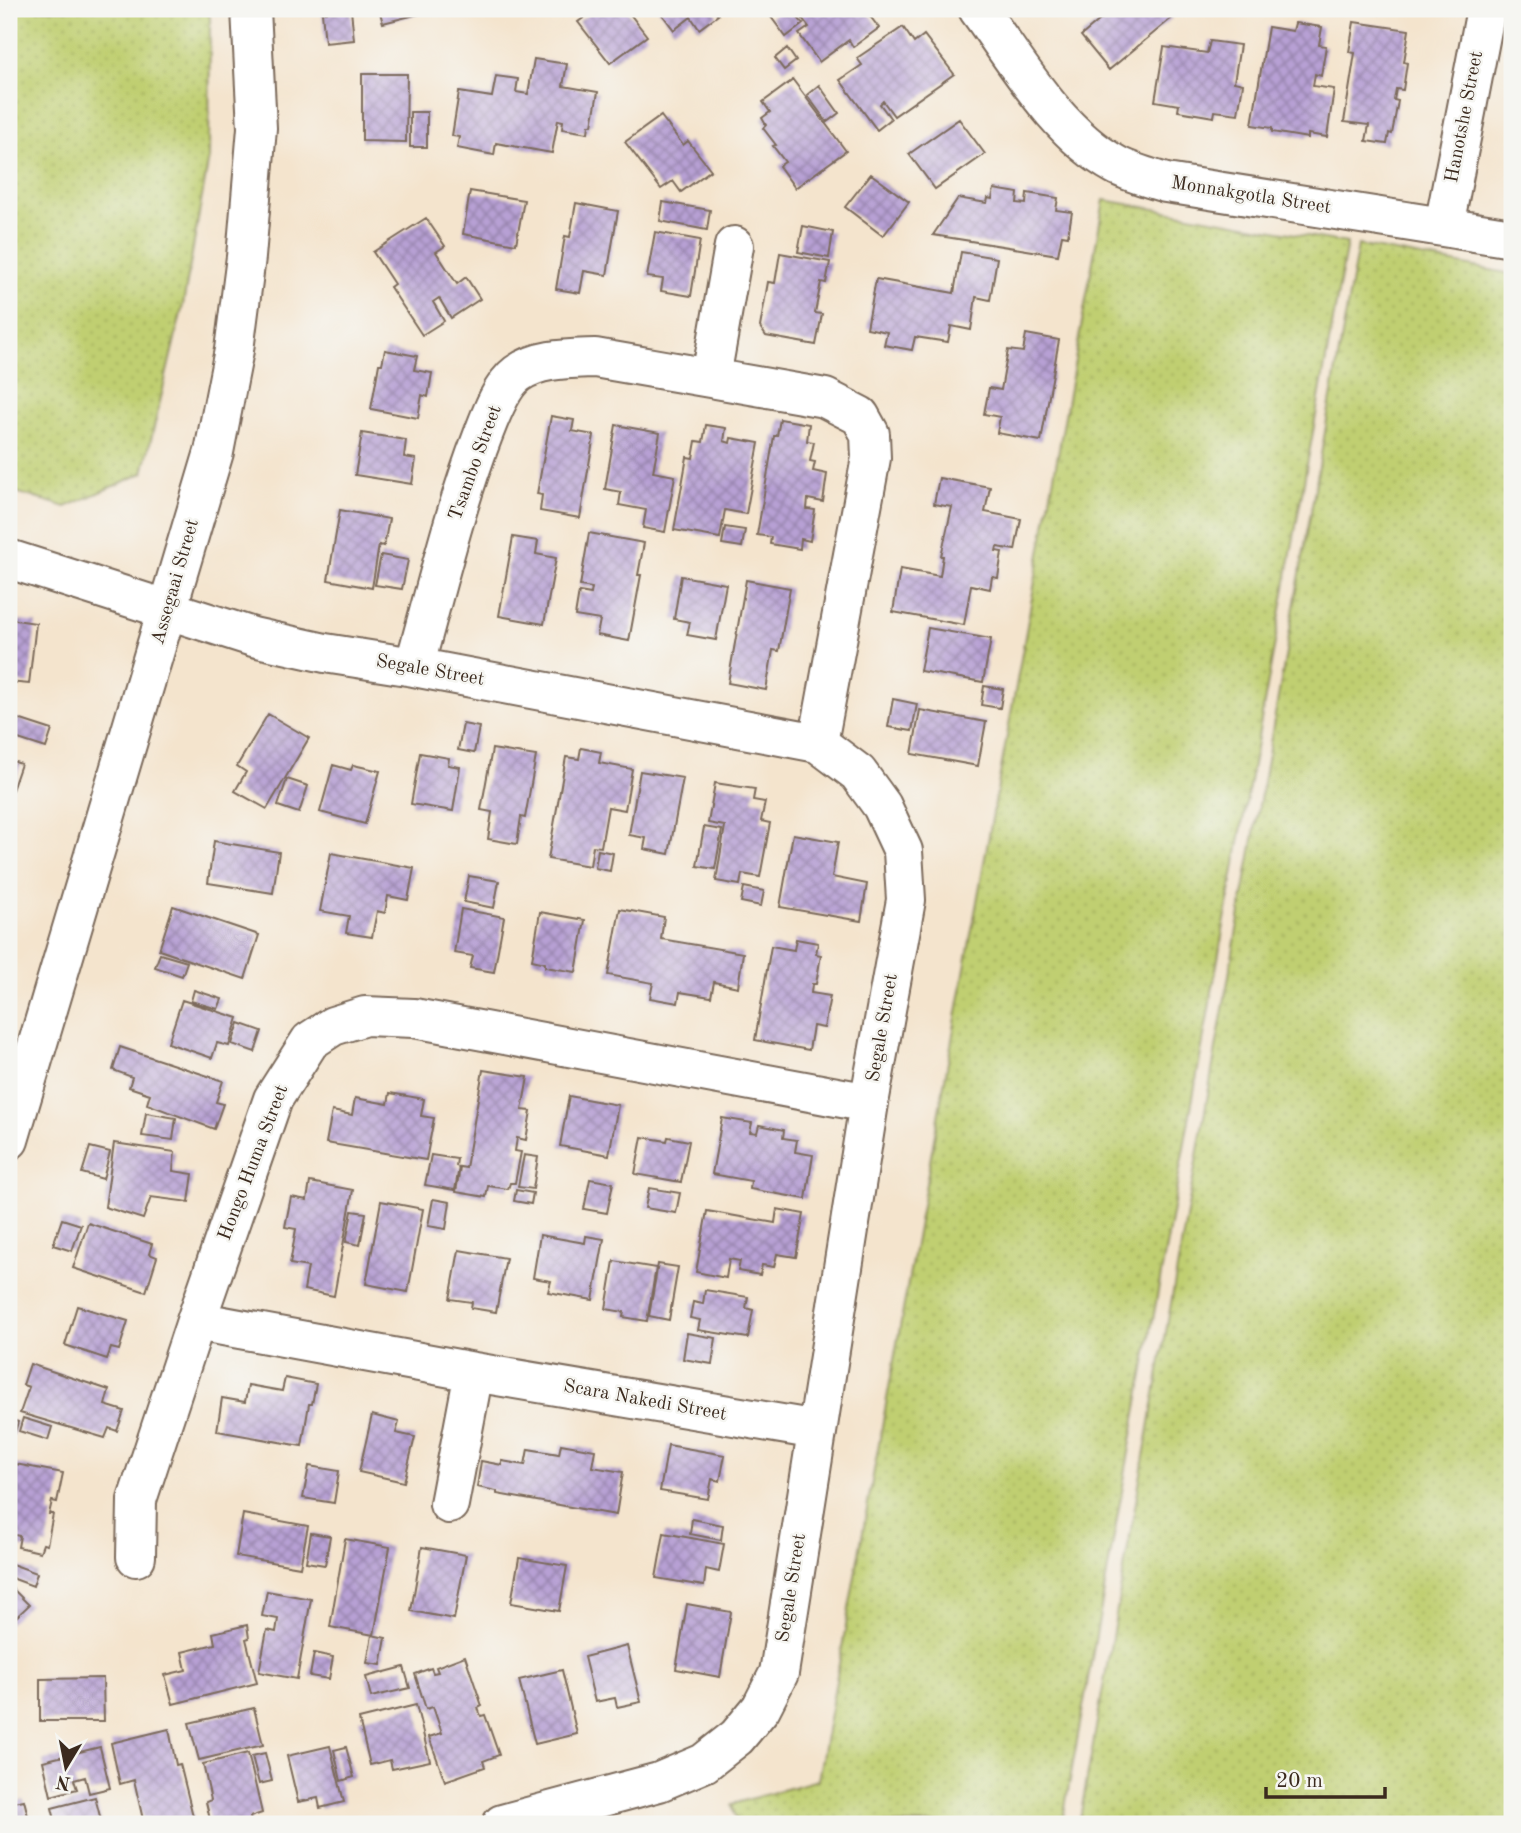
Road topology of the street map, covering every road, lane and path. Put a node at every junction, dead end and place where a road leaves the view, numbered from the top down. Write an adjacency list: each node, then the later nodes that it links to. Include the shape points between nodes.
1 (251, 9): 9 (street, Assegaai Street, via 257,128 234,350 214,453)
2 (978, 9): 4 (street, Monnakgotla Street, via 1075,136 1116,165 1166,183)
3 (1486, 9): 4 (street, Hanotshe Street)
4 (1444, 226): 5 (street, Monnakgotla Street)
5 (1512, 238)
6 (734, 246): 7 (street)
7 (711, 377): 10 (street, Tsambo Street, via 595,358 560,360 516,374 499,398 464,485); 11 (street, Tsambo Street, via 825,398 860,416 870,434 872,458)
8 (9, 559): 9 (street, Segale Street)
9 (168, 609): 10 (street, Segale Street, via 253,637); 13 (street, Assegaai Street)
10 (414, 667): 11 (street, Segale Street)
11 (818, 743): 12 (street, Segale Street, via 858,773 882,806 903,851 906,900)
12 (869, 1103): 14 (street, Hongo Huma Street, via 414,1018 365,1016 333,1026 310,1041 273,1099); 16 (street, Segale Street)
13 (9, 1140)
14 (196, 1321): 15 (street, Scara Nakedi Street); 18 (street, Hongo Huma Street, via 137,1500)
15 (474, 1372): 16 (street, Scara Nakedi Street); 17 (street)
16 (817, 1430): 19 (street, Segale Street, via 779,1673 761,1708 737,1737 705,1763)
17 (449, 1504)
18 (136, 1557)
19 (546, 1819): 20 (street, Segale Street)
20 (502, 1824)

